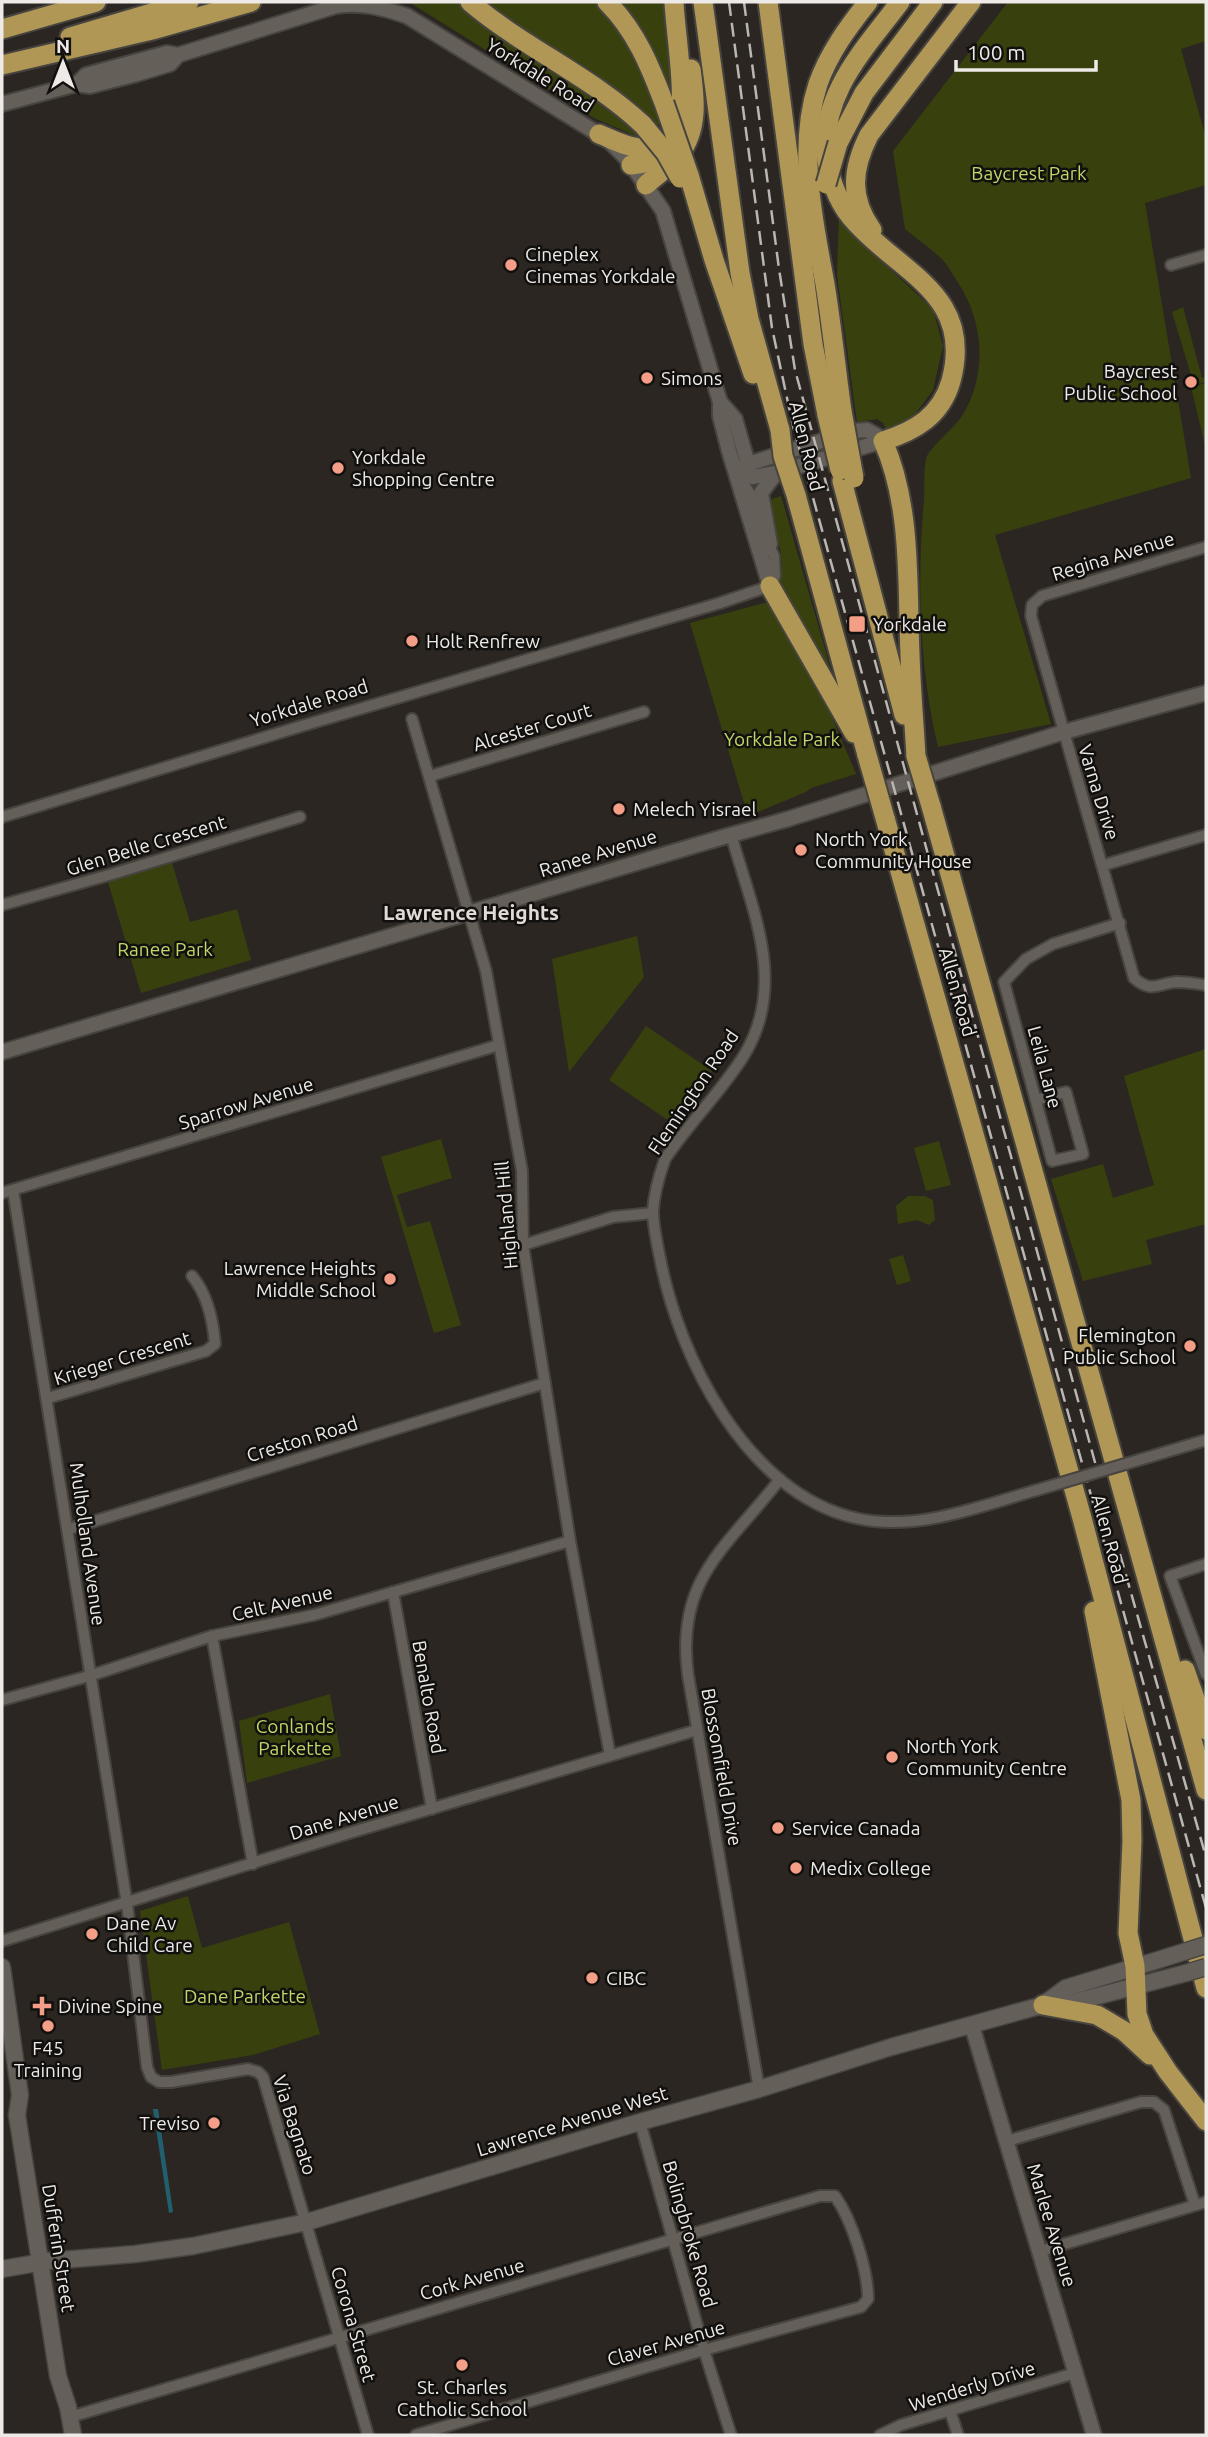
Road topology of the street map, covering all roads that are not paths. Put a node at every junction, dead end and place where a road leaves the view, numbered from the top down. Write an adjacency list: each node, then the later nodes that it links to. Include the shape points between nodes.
1 (96, 2): 14 (highway)
2 (189, 2): 15 (highway)
3 (251, 2): 16 (highway)
4 (470, 2): 21 (highway, bridge, via 518,40 617,102 643,125)
5 (607, 2): 21 (highway, bridge, via 633,33 654,76)
6 (674, 2): 18 (highway, via 681,103 677,129 660,144 645,148)
7 (681, 2): 19 (highway, via 695,113)
8 (703, 2): 28 (highway, Allen Road, via 740,273)
9 (768, 2): 27 (highway, Allen Road, via 813,344)
10 (867, 2): 26 (highway, via 825,66 808,126 808,168)
11 (900, 2): 24 (highway, via 837,90 826,145 842,205 855,223)
12 (933, 2): 26 (highway, bridge, via 864,93 838,143 823,215)
13 (971, 2): 24 (highway, via 869,135 856,165 856,193 863,215)
14 (2, 29)
15 (2, 57)
16 (2, 65)
17 (2, 104): 18 (street, Yorkdale Road, via 136,74 170,64 178,55 356,3 408,16)
18 (600, 134): 20 (street, Yorkdale Road)
19 (680, 154): 20 (highway); 22 (highway)
20 (631, 164): 22 (street, Yorkdale Road)
21 (685, 178): 28 (highway)
22 (646, 185): 31 (street, Yorkdale Road, via 663,211 720,402 720,416)
23 (1206, 255): 25 (street)
24 (898, 260): 29 (highway, via 942,303 954,360 950,384 933,414 912,431)
25 (1171, 265)
26 (825, 285): 27 (highway)
27 (834, 413): 41 (highway, Allen Road, bridge, via 870,589)
28 (775, 431): 30 (highway, Allen Road, bridge)
29 (883, 441): 30 (street); 31 (street, via 860,430); 41 (highway, via 897,487 905,539)
30 (780, 465): 31 (street, via 752,477); 32 (street, via 761,493); 40 (highway, Allen Road, bridge, via 796,495)
31 (742, 468): 32 (street, Yorkdale Road, via 760,527); 34 (street, Yorkdale Road)
32 (770, 544): 34 (street, Yorkdale Road, via 776,566)
33 (1206, 547): 35 (street, Regina Avenue, via 1042,596)
34 (770, 586): 40 (highway); 43 (street, Yorkdale Road)
35 (1032, 605): 39 (street, Varna Drive)
36 (1206, 693): 39 (street, Ranee Avenue)
37 (644, 712): 42 (street, Alcester Court)
38 (412, 719): 42 (street, Highland Hill)
39 (1064, 732): 45 (street, Ranee Avenue); 47 (street, Varna Drive)
40 (867, 755): 64 (highway, Allen Road, bridge)
41 (916, 756): 63 (highway, Allen Road, bridge)
42 (430, 776): 49 (street, Highland Hill)
43 (2, 817)
44 (300, 817): 48 (street, Glen Belle Crescent)
45 (731, 834): 49 (street, Ranee Avenue); 56 (street, Flemington Road, via 763,948 766,971 760,1017 743,1057 666,1159)
46 (1206, 835): 47 (street)
47 (1104, 865): 50 (street, Varna Drive)
48 (2, 905)
49 (468, 912): 52 (street, Highland Hill); 53 (street, Ranee Avenue)
50 (1120, 923): 51 (street, Varna Drive, via 1135,978 1143,985); 54 (street, Leila Lane, via 1053,944 1026,959 1004,982)
51 (1206, 985)
52 (499, 1045): 55 (street, Sparrow Avenue); 57 (street, Highland Hill, via 522,1171)
53 (2, 1052)
54 (1036, 1100): 54 (street, Leila Lane, via 1052,1161 1083,1154 1066,1092)
55 (7, 1191): 60 (street, Mulholland Avenue)
56 (653, 1213): 57 (street, via 613,1217); 62 (street, Flemington Road, via 667,1290 694,1364 724,1416)
57 (523, 1245): 59 (street, Highland Hill)
58 (192, 1276): 60 (street, Krieger Crescent, via 202,1288 215,1344 206,1351)
59 (545, 1383): 65 (street, Creston Road); 66 (street, Highland Hill)
60 (48, 1398): 65 (street, Mulholland Avenue)
61 (1206, 1440): 62 (street, Flemington Road, bridge, via 925,1521 865,1520 806,1497)
62 (780, 1479): 73 (street, Blossomfield Drive, via 715,1556 693,1596 685,1644)
63 (1126, 1504): 74 (highway); 76 (highway, Allen Road)
64 (1082, 1518): 82 (highway, via 1076,1531 1131,1800 1128,1933); 86 (highway, Allen Road)
65 (69, 1529): 71 (street, Mulholland Avenue)
66 (570, 1541): 68 (street, Celt Avenue); 75 (street, Highland Hill)
67 (1206, 1564): 70 (street, via 1170,1576)
68 (393, 1592): 69 (street, Celt Avenue, via 301,1618); 77 (street, Benalto Road)
69 (212, 1636): 71 (street, Celt Avenue); 78 (street)
70 (1206, 1674)
71 (89, 1676): 72 (street, Celt Avenue); 79 (street, Mulholland Avenue)
72 (2, 1700)
73 (697, 1730): 75 (street, Dane Avenue); 90 (street, Blossomfield Drive)
74 (1206, 1730)
75 (610, 1755): 77 (street, Dane Avenue)
76 (1206, 1790)
77 (432, 1808): 78 (street, Dane Avenue)
78 (253, 1864): 79 (street, Dane Avenue)
79 (127, 1903): 80 (street, Dane Avenue); 95 (street, Via Bagnato, via 151,2077 165,2082 248,2069 261,2074)
80 (2, 1941)
81 (1206, 1945): 82 (main road, Lawrence Avenue West, bridge)
82 (1135, 1966): 85 (highway); 87 (main road, Lawrence Avenue West, via 1066,1987)
83 (2, 1967): 99 (main road, Dufferin Street, via 20,2095 18,2115)
84 (1206, 1967): 85 (main road, Lawrence Avenue West, bridge)
85 (1136, 1987): 87 (main road, Lawrence Avenue West); 89 (highway, via 1140,2025)
86 (1206, 1988)
87 (1044, 2005): 88 (main road, Lawrence Avenue West); 89 (highway, via 1111,2022)
88 (972, 2026): 90 (main road, Lawrence Avenue West); 93 (street, Marlee Avenue)
89 (1168, 2072): 91 (highway)
90 (759, 2089): 92 (main road, Lawrence Avenue West)
91 (1206, 2121)
92 (640, 2122): 95 (main road, Lawrence Avenue West); 96 (street, Bolingbroke Road)
93 (1007, 2141): 94 (street, via 1154,2102 1164,2110); 98 (street, Marlee Avenue)
94 (1202, 2203): 98 (street)
95 (307, 2222): 99 (main road, Lawrence Avenue West, via 193,2246 107,2257 96,2264); 102 (street, Corona Street)
96 (674, 2239): 97 (street, Cork Avenue, via 820,2196 835,2196); 102 (street, Cork Avenue); 103 (street, Bolingbroke Road)
97 (856, 2243): 103 (street, Claver Avenue, via 869,2286 869,2299 861,2307)
98 (1041, 2251): 104 (street, Marlee Avenue)
99 (45, 2266): 100 (main road, Lawrence Avenue West); 101 (main road, Lawrence Avenue West); 106 (main road, Dufferin Street, via 67,2375)
100 (2, 2269)
101 (2, 2276)
102 (340, 2336): 106 (street, Cork Avenue); 108 (street, Corona Street)
103 (704, 2350): 109 (street, Claver Avenue); 110 (street, Bolingbroke Road)
104 (1075, 2373): 105 (street, Wenderly Drive); 113 (street, Marlee Avenue)
105 (950, 2411): 111 (street, Wenderly Drive); 112 (street)
106 (69, 2412): 107 (main road, Dufferin Street)
107 (73, 2435)
108 (368, 2435)
109 (416, 2435)
110 (731, 2435)
111 (880, 2435)
112 (958, 2435)
113 (1094, 2435)

